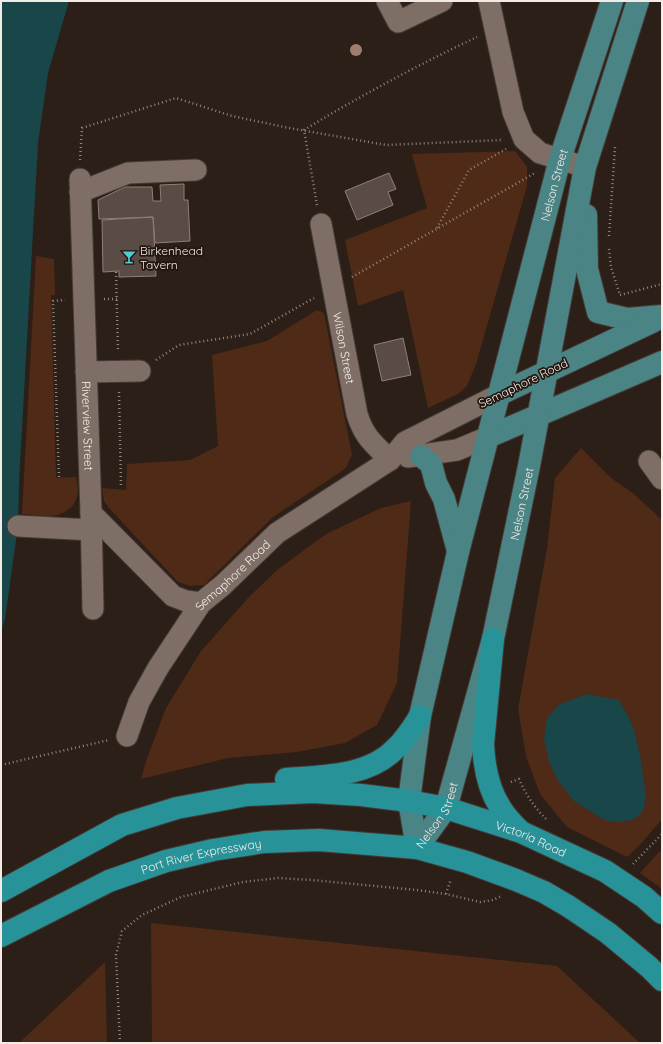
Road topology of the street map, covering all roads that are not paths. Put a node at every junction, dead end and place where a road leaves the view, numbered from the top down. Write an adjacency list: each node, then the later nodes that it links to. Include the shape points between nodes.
1 (387, 1): 2 (street, via 398,22)
2 (442, 1)
3 (489, 1): 6 (street, via 513,112 524,138 540,152)
4 (612, 1): 6 (main road, Nelson Street)
5 (638, 1): 7 (main road, Nelson Street)
6 (560, 158): 7 (street); 15 (main road, Nelson Street)
7 (586, 167): 10 (main road, via 587,268 598,312 627,318); 13 (main road, Nelson Street)
8 (196, 170): 14 (street, Riverview Street, via 128,173 80,185)
9 (321, 224): 19 (street, Wilson Street, via 360,424 367,437)
10 (662, 317): 13 (main road, Semaphore Road)
11 (662, 362): 16 (main road, Semaphore Road)
12 (140, 371): 14 (street)
13 (547, 371): 15 (main road, Semaphore Road); 16 (main road, Nelson Street)
14 (86, 372): 22 (street, Riverview Street)
15 (500, 394): 17 (main road, Nelson Street); 19 (street, Semaphore Road, via 405,442)
16 (539, 415): 17 (main road, Semaphore Road); 27 (main road, Nelson Street)
17 (488, 437): 18 (street, Semaphore Road, via 456,450); 24 (main road, Nelson Street)
18 (421, 456): 19 (street, Semaphore Road); 24 (main road, via 431,464 444,499)
19 (390, 460): 25 (street, Semaphore Road, via 277,533)
20 (649, 461): 21 (street)
21 (662, 479)
22 (91, 522): 23 (street); 25 (street, via 173,596); 26 (street, Riverview Street)
23 (18, 526)
24 (458, 552): 28 (main road, Nelson Street)
25 (201, 603): 29 (street, Semaphore Road, via 139,702)
26 (93, 609)
27 (493, 639): 31 (main road, Nelson Street); 33 (highway, via 484,755 496,801)
28 (420, 716): 30 (main road, Nelson Street); 32 (highway, via 406,737 376,763 354,771 250,783 174,796 149,807)
29 (127, 736)
30 (409, 801): 31 (highway, Victoria Road); 32 (highway, Victoria Road, via 313,792 247,796 176,808); 34 (main road, Nelson Street)
31 (446, 808): 33 (highway, Victoria Road); 34 (main road, Nelson Street)
32 (122, 825): 35 (highway)
33 (521, 832): 36 (highway, Victoria Road, via 605,871 644,897)
34 (417, 848): 37 (highway, Port River Expressway, via 319,840 264,842 212,850 166,861 109,881); 38 (highway, via 467,862 544,892 596,926)
35 (1, 891)
36 (662, 913)
37 (1, 936)
38 (662, 980)

